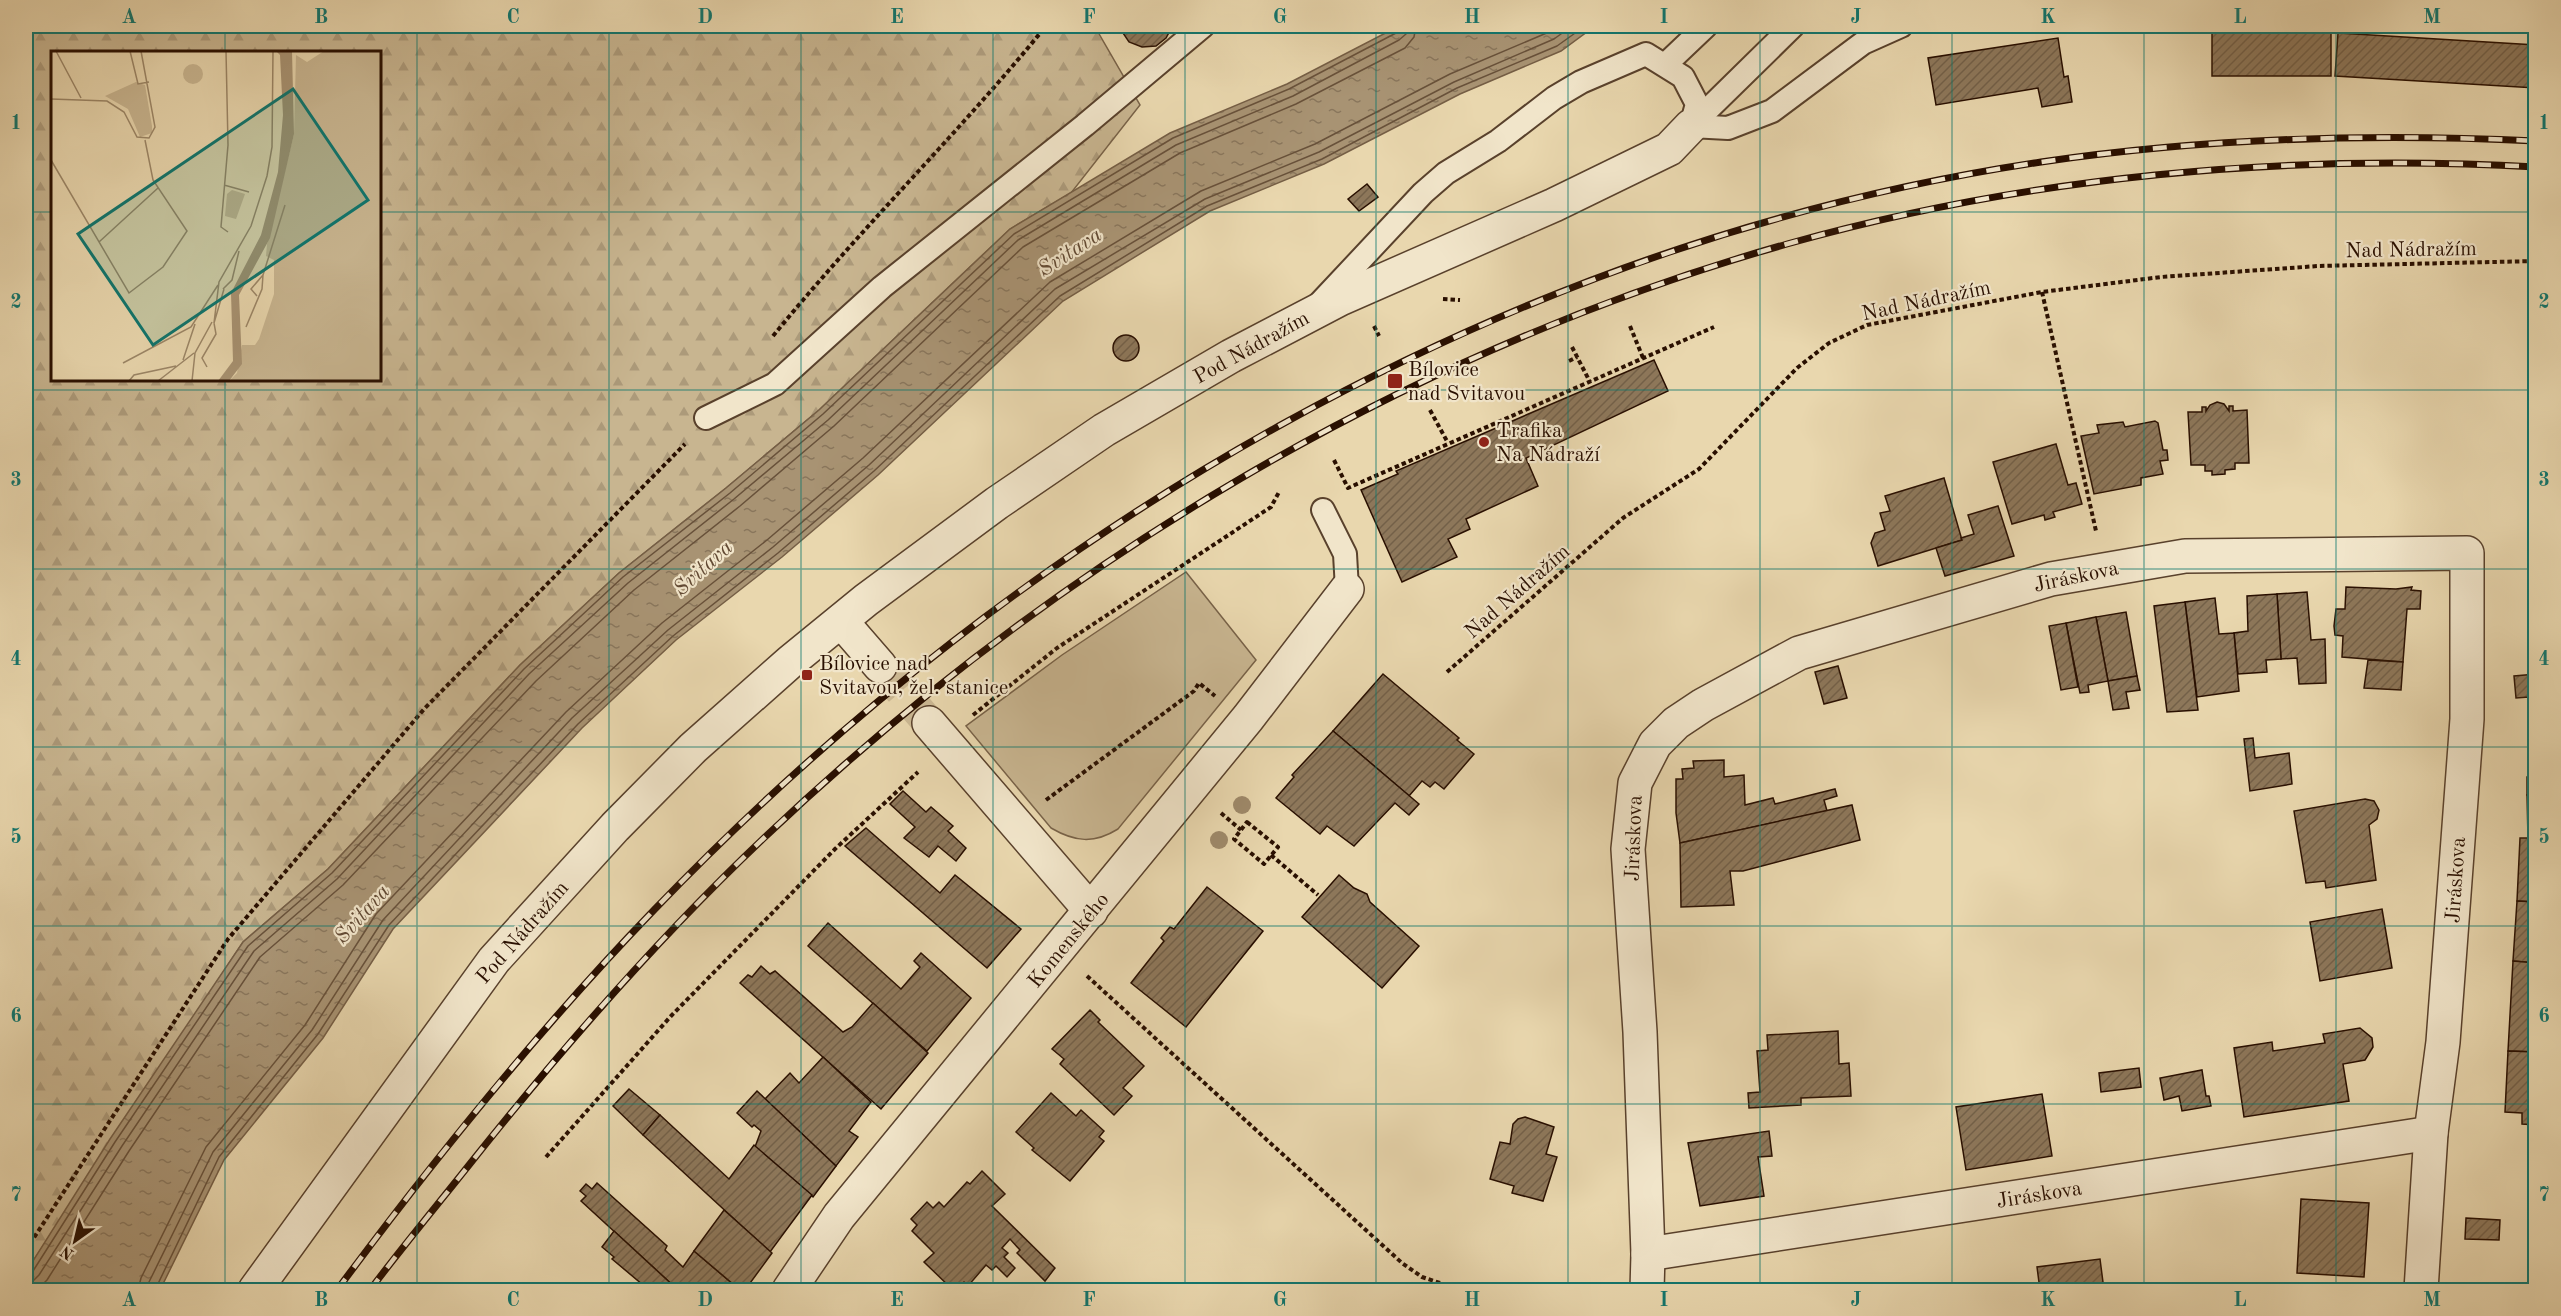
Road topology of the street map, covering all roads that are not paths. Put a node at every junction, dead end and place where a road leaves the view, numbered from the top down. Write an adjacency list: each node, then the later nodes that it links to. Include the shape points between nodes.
1 (1203, 26): 8 (lane, via 882,287 775,384)
2 (1706, 26): 5 (lane)
3 (1793, 26): 6 (lane)
4 (1901, 26): 6 (lane, via 1863,43 1772,111 1728,128)
5 (1666, 64): 6 (lane, via 1683,77 1697,104); 7 (lane, via 1646,54 1581,82 1446,173)
6 (1691, 126): 7 (street, Pod Nádražím, via 1669,149)
7 (1310, 314): 11 (street, Pod Nádražím, via 1104,430 928,554)
8 (706, 418)
9 (1323, 510): 10 (lane, via 1345,554)
10 (1347, 589): 14 (street, Komenského, via 1241,728)
11 (841, 621): 12 (street); 17 (street, Pod Nádražím, via 693,748 494,960)
12 (880, 666)
13 (938, 734): 14 (street)
14 (1091, 911): 18 (street, Komenského, via 839,1216)
15 (2431, 1133): 16 (street, Jiráskova); 16 (street, Jiráskova, via 2443,1042 2467,719 2467,553 2185,556 2105,568 2050,579 1799,653 1703,705 1676,723 1655,744 1635,783 1628,849); 20 (street, Jiráskova)
16 (1648, 1254): 19 (street, Jiráskova)
17 (255, 1290)
18 (789, 1290)
19 (1647, 1290)
20 (2421, 1290)

